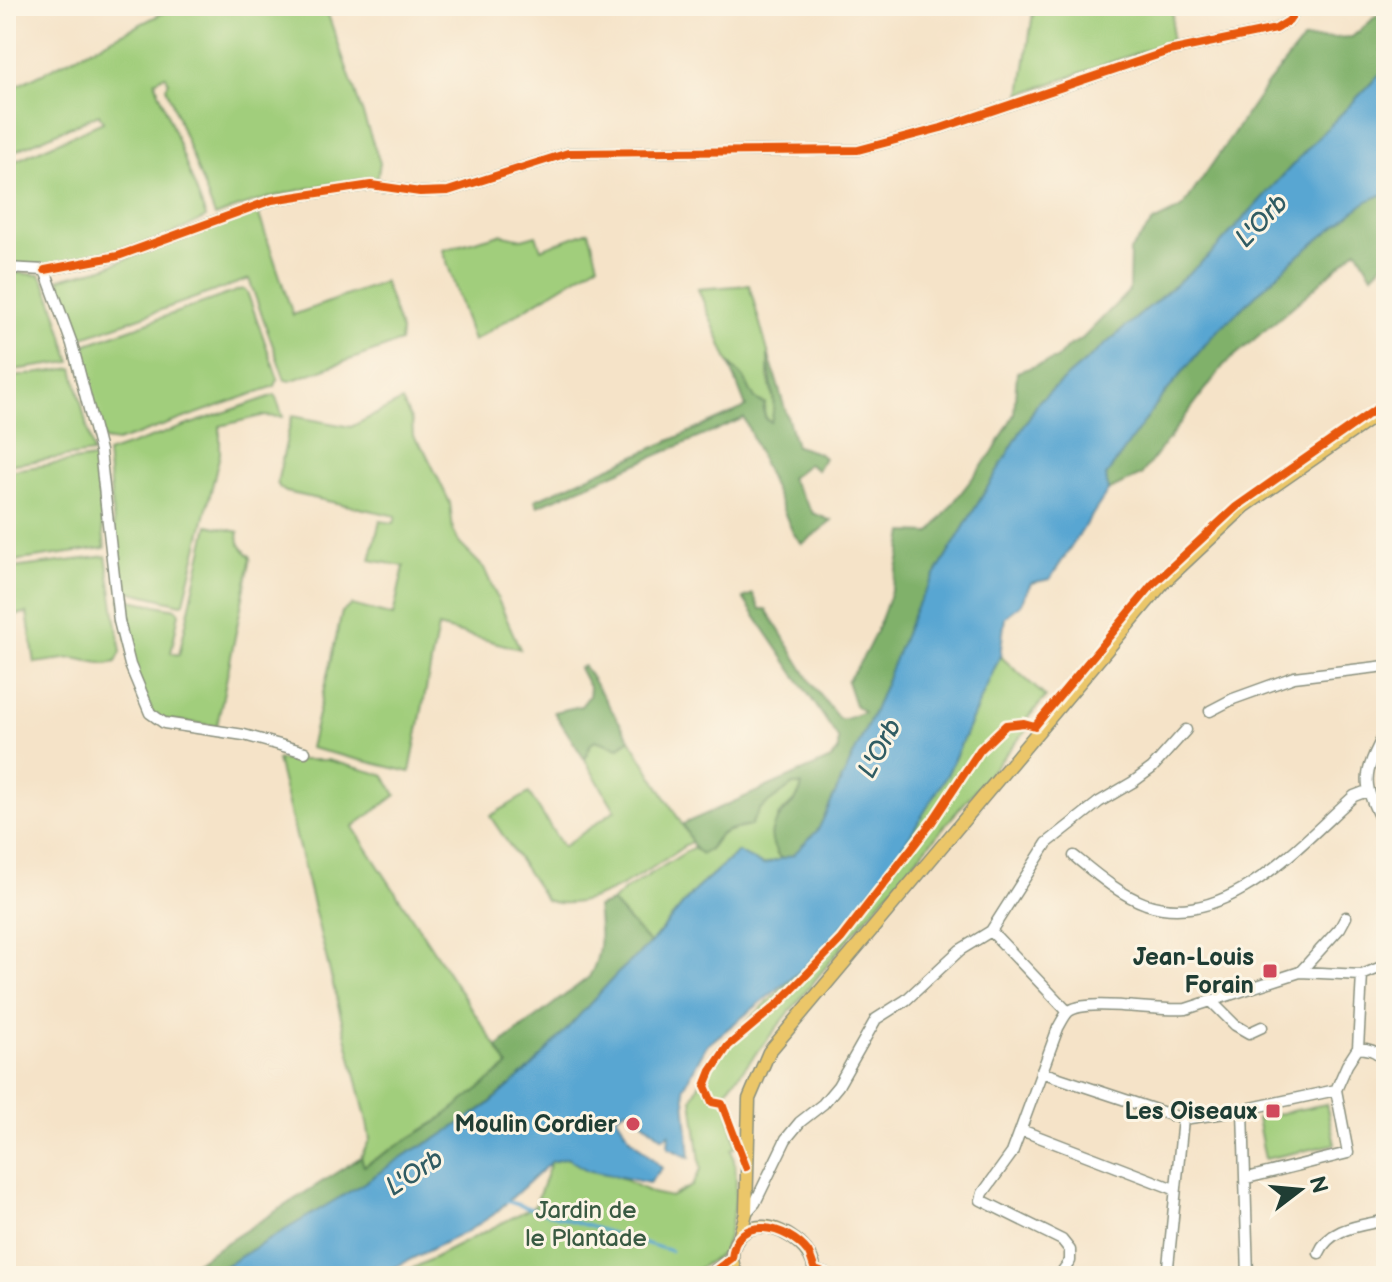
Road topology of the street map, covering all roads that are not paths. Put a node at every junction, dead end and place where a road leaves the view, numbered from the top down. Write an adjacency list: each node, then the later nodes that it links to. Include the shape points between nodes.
1 (1298, 6): 3 (street, via 1276,29 1169,51 874,147 568,153 448,191 371,185 272,200 118,256)
2 (6, 268): 3 (street)
3 (45, 270): 9 (street, via 72,344 100,451 119,621 150,713 164,723 244,735)
4 (1386, 408): 30 (main road, via 1245,506 1163,583 769,1052 749,1099)
5 (1386, 666): 6 (street, via 1294,677)
6 (1210, 711)
7 (1186, 730): 14 (street, via 1152,768 1047,843)
8 (1386, 731): 10 (street, via 1369,770)
9 (305, 752)
10 (1367, 791): 11 (street); 12 (street, via 1354,796 1247,888 1210,905 1172,909 1147,904)
11 (1386, 831)
12 (1074, 856)
13 (1346, 917): 16 (street)
14 (991, 931): 19 (street); 30 (street, via 876,1019 838,1086 786,1139)
15 (1386, 965): 17 (street)
16 (1300, 972): 17 (street); 18 (street)
17 (1362, 975): 21 (street)
18 (1211, 1001): 19 (street, via 1170,1011 1081,1005); 20 (street, via 1249,1033)
19 (1068, 1012): 22 (street)
20 (1262, 1027)
21 (1358, 1048): 23 (street, via 1381,1055); 24 (street)
22 (1041, 1072): 26 (street); 27 (street)
23 (1386, 1083)
24 (1336, 1090): 25 (street); 28 (street, via 1348,1153)
25 (1243, 1110): 26 (street); 28 (street)
26 (1183, 1119): 29 (street)
27 (1021, 1130): 29 (street); 39 (street, via 981,1200 1062,1240 1070,1261)
28 (1247, 1178): 41 (street)
29 (1174, 1189): 40 (street)
30 (746, 1213): 32 (main road)
31 (1386, 1220): 33 (street, via 1332,1234)
32 (746, 1232): 34 (main road, via 733,1247); 35 (main road, via 767,1227 795,1240 808,1253)
33 (1319, 1253)
34 (732, 1258): 36 (main road); 37 (main road)
35 (815, 1273): 38 (street)
36 (708, 1276)
37 (738, 1276)
38 (832, 1276)
39 (1059, 1276)
40 (1167, 1276)
41 (1248, 1276)

